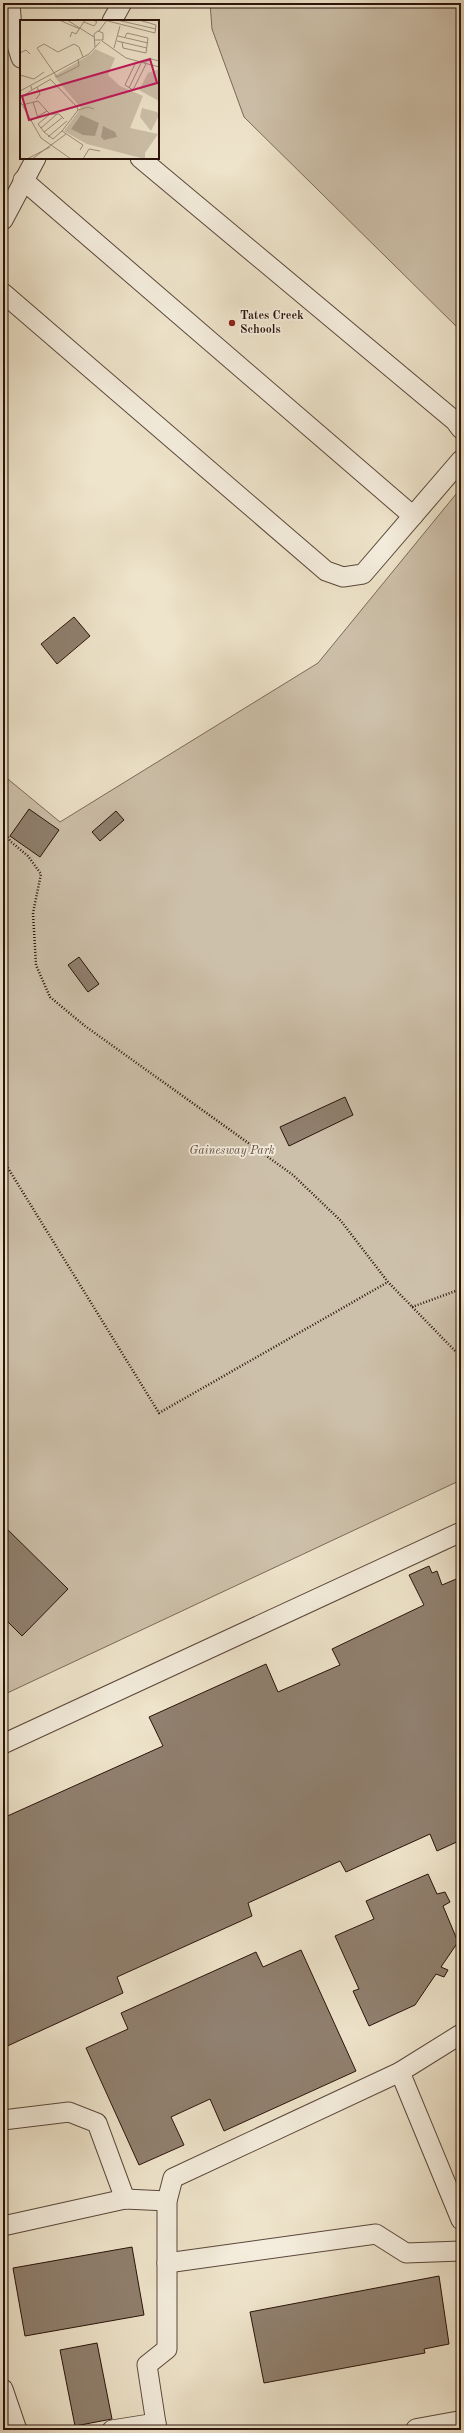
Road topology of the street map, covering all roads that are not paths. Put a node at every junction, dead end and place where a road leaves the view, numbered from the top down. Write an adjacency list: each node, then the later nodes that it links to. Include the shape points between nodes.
1 (10, 3): 4 (lane, via 12,29)
2 (122, 3): 3 (lane)
3 (113, 20)
4 (20, 55)
5 (35, 159): 7 (lane)
6 (141, 159): 10 (lane, via 456,421)
7 (23, 180): 8 (lane); 12 (lane)
8 (3, 220)
9 (3, 293): 12 (lane, via 326,571 343,577 363,574)
10 (461, 428)
11 (461, 460): 12 (lane)
12 (413, 516)
13 (461, 1532): 14 (lane)
14 (3, 1744)
15 (461, 2034): 16 (lane)
16 (400, 2072): 19 (lane, via 173,2178); 20 (lane)
17 (3, 2120): 18 (lane, via 69,2112 97,2124)
18 (125, 2199): 19 (lane); 21 (lane)
19 (167, 2201): 23 (lane)
20 (461, 2220)
21 (3, 2226)
22 (461, 2251): 23 (lane, via 406,2253 376,2234)
23 (167, 2263): 26 (lane, via 167,2349 147,2365)
24 (3, 2389): 27 (lane)
25 (461, 2422): 29 (street)
26 (157, 2427): 28 (lane)
27 (17, 2430)
28 (112, 2430)
29 (417, 2430)

